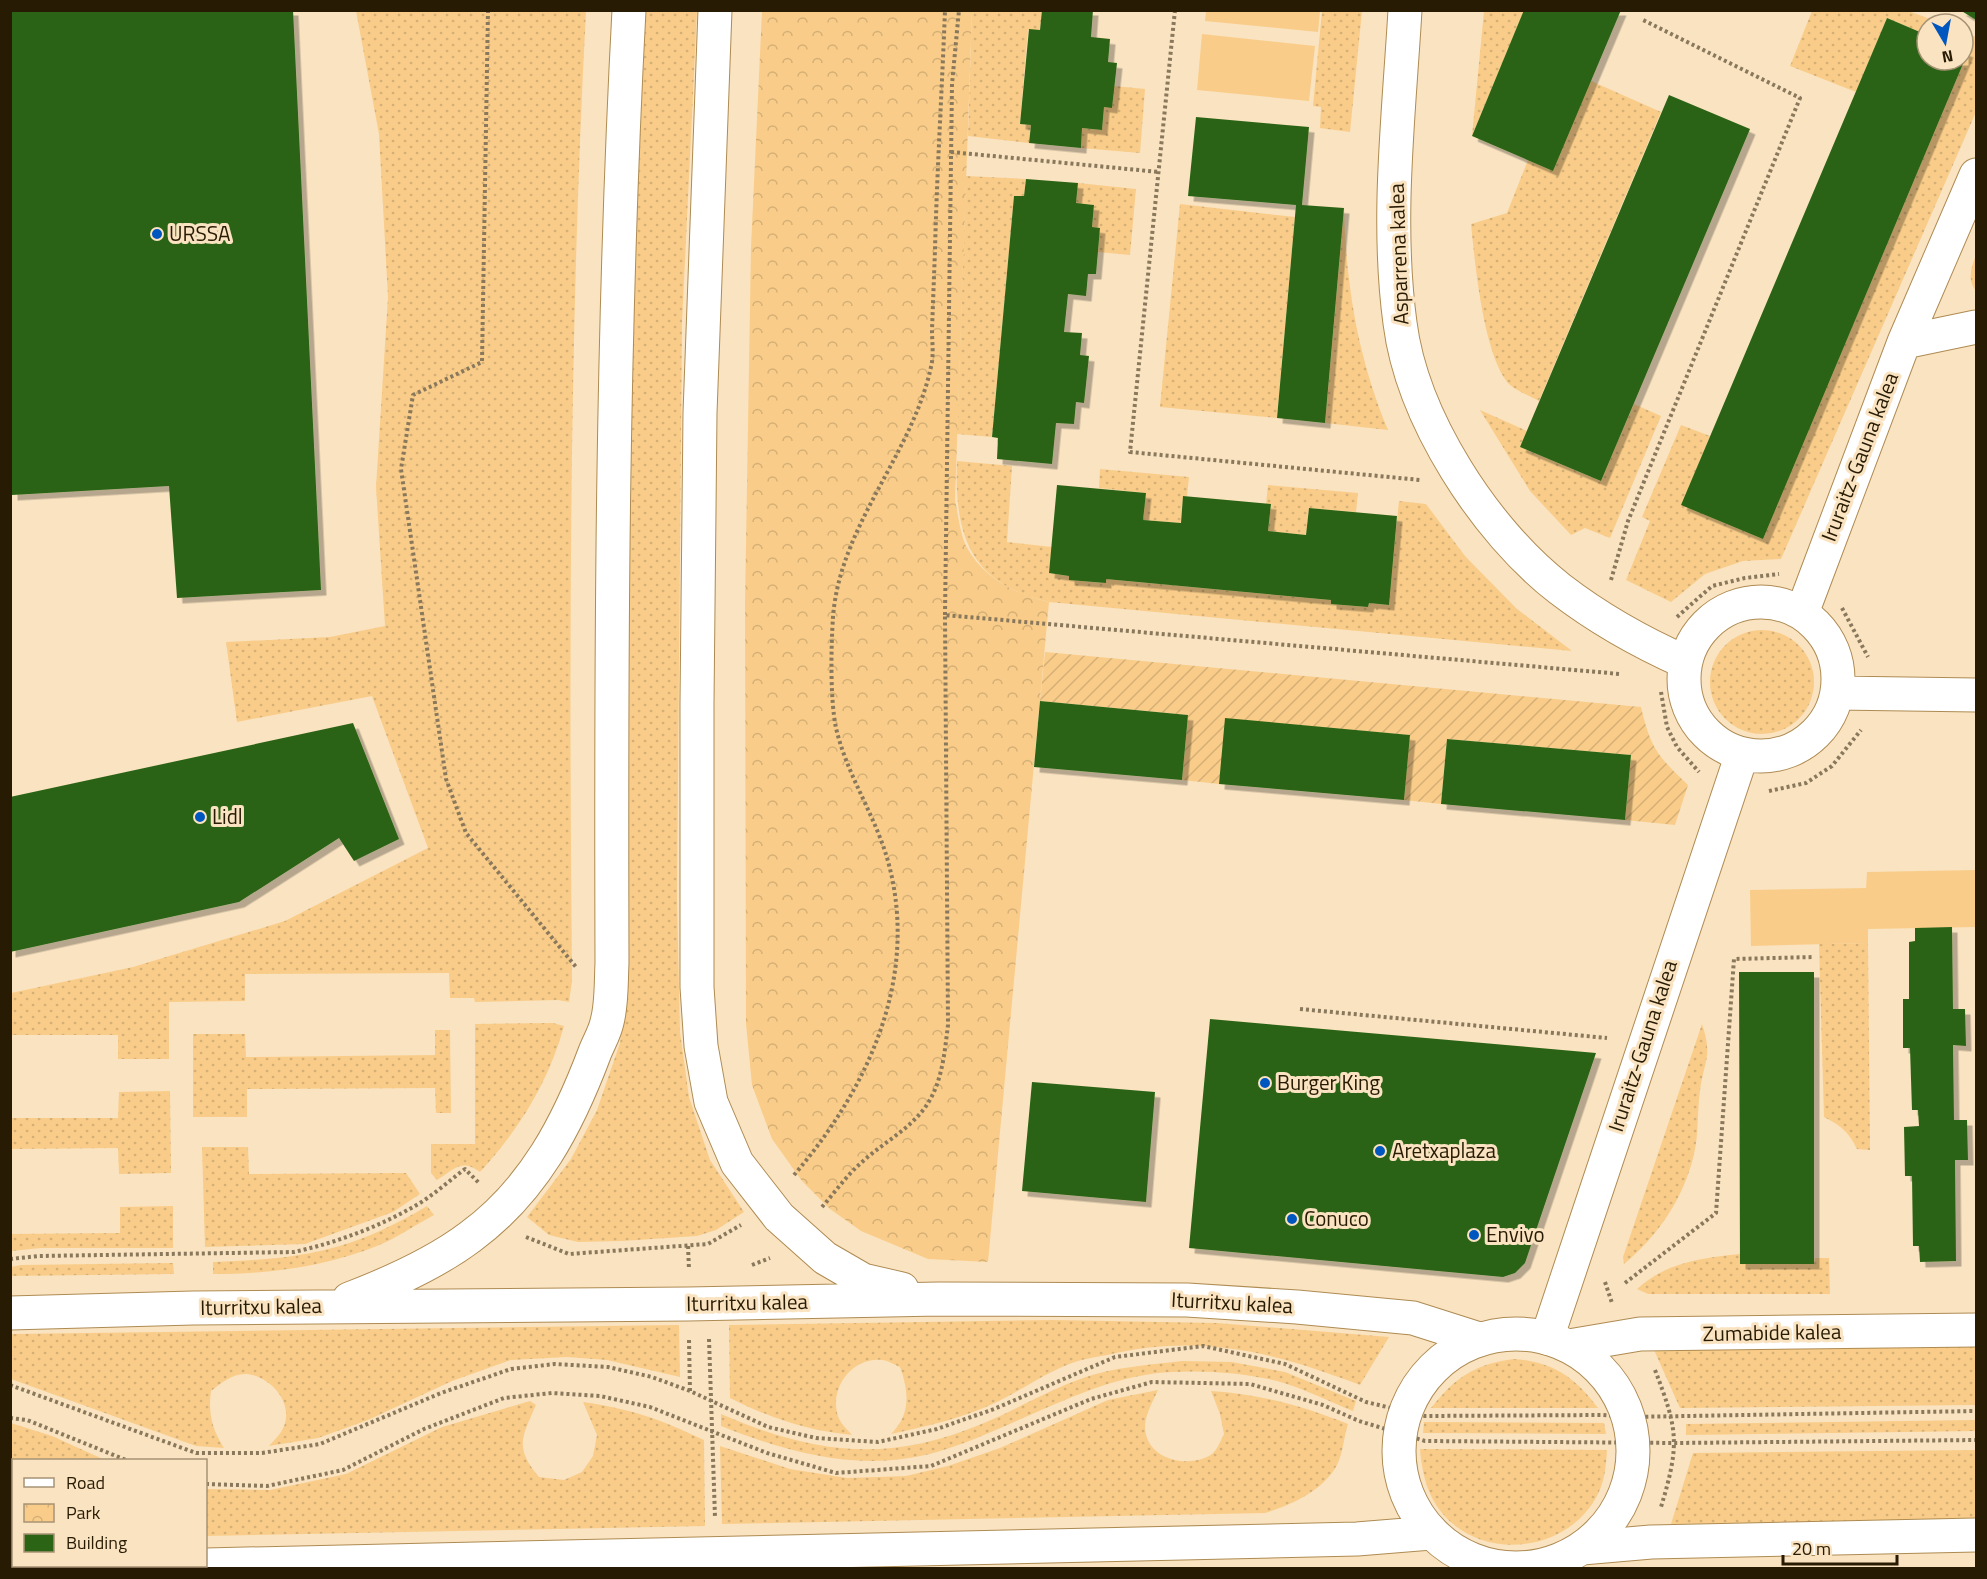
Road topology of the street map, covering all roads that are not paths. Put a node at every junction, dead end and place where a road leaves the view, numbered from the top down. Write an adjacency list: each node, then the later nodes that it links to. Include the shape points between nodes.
1 (629, 10): 13 (main road, via 614,422 612,963 608,1021 581,1090 548,1155 501,1210 470,1237 435,1259)
2 (715, 10): 12 (main road, via 700,413 697,987 701,1046 711,1102 737,1163 779,1217 825,1258 863,1280)
3 (1405, 10): 8 (main road, Asparrena kalea, via 1395,250 1400,324 1422,404 1449,459 1476,501 1523,554 1558,588 1604,620)
4 (1977, 175): 6 (main road, Iruraitz-Gauna kalea)
5 (1977, 327): 6 (main road)
6 (1904, 342): 7 (main road, Iruraitz-Gauna kalea)
7 (1802, 613): 8 (main road, via 1779,604 1755,602 1731,608 1710,621 1694,639); 9 (main road, via 1819,628 1831,648 1838,670)
8 (1685, 662): 11 (main road, via 1683,686 1689,709 1702,729 1720,745)
9 (1837, 693): 10 (main road); 11 (main road, via 1829,717 1813,737 1792,750 1767,756)
10 (1977, 695)
11 (1742, 754): 17 (main road, Iruraitz-Gauna kalea)
12 (939, 1299): 13 (main road, Iturritxu kalea); 16 (main road, Iturritxu kalea, via 1187,1300 1297,1307 1413,1318)
13 (333, 1306): 14 (main road, Iturritxu kalea)
14 (10, 1313)
15 (1977, 1330): 17 (main road, Zumabide kalea, via 1631,1335)
16 (1479, 1339): 17 (main road, via 1501,1334); 19 (main road, via 1434,1367 1417,1387 1402,1422 1400,1469 1410,1503)
17 (1558, 1342): 20 (main road, via 1593,1362 1616,1390 1631,1430 1633,1466 1626,1491 1611,1519)
18 (1977, 1535): 20 (main road, via 1651,1542)
19 (1441, 1548): 20 (main road, via 1485,1564 1520,1568); 21 (main road, via 1357,1539 717,1554)
20 (1563, 1559)
21 (603, 1563): 22 (main road)
22 (207, 1565)
23 (10, 1567): 25 (main road)
24 (144, 1567): 26 (main road)
25 (17, 1569)
26 (50, 1569)

